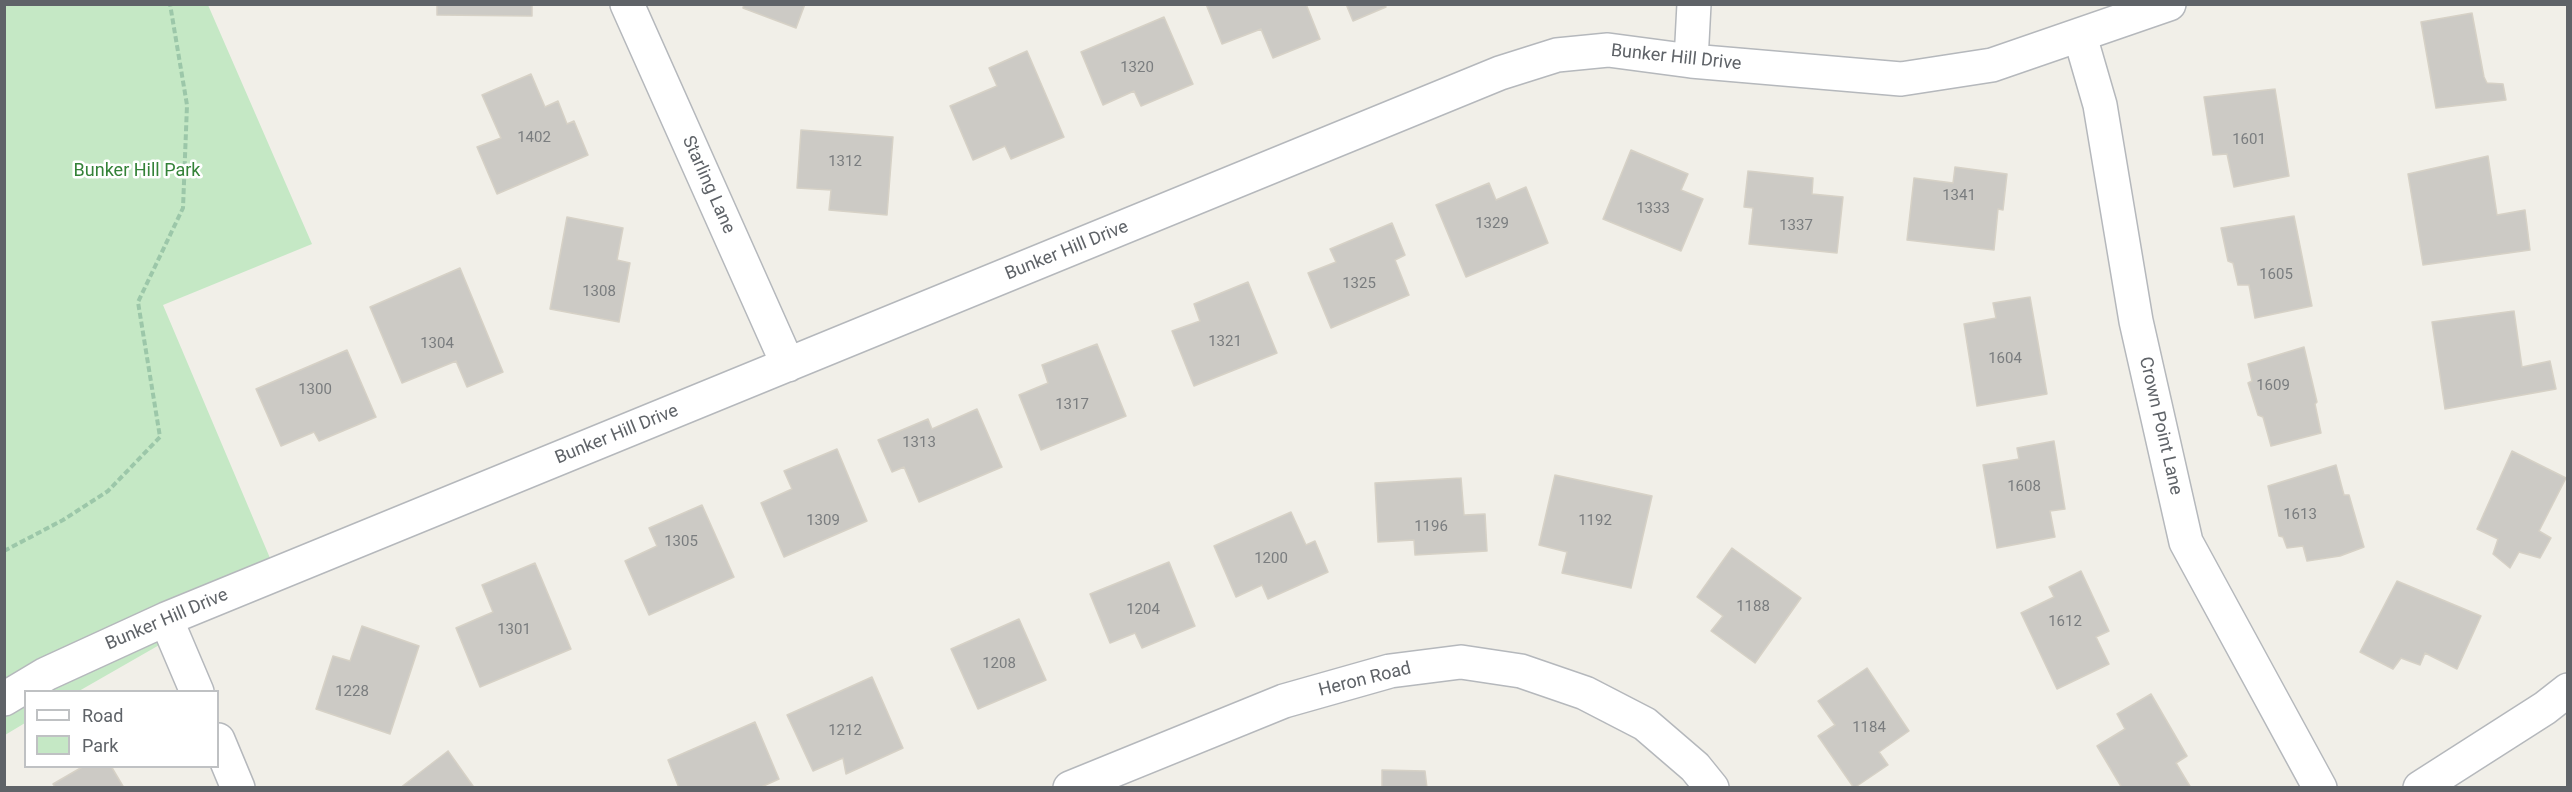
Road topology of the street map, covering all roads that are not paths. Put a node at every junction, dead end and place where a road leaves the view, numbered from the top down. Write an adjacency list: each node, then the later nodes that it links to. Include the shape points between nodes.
1 (627, 4): 6 (street, Starling Lane)
2 (1694, 4): 5 (street)
3 (2169, 4): 4 (street, Bunker Hill Drive)
4 (2080, 36): 5 (street, Bunker Hill Drive, via 1992,65 1901,79); 15 (street, Crown Point Lane, via 2100,105 2136,321 2186,542)
5 (1691, 61): 6 (street, Bunker Hill Drive, via 1608,50 1557,56 1500,73)
6 (788, 365): 7 (street, Bunker Hill Drive)
7 (166, 619): 8 (street); 10 (street, Bunker Hill Drive, via 46,674)
8 (196, 690)
9 (2568, 690): 16 (street)
10 (4, 699)
11 (219, 742): 12 (street)
12 (238, 788)
13 (1070, 788): 14 (street, Heron Road, via 1284,701 1390,671 1461,662 1521,671 1585,693 1645,724 1695,767)
14 (1712, 788)
15 (2320, 788)
16 (2420, 788)

